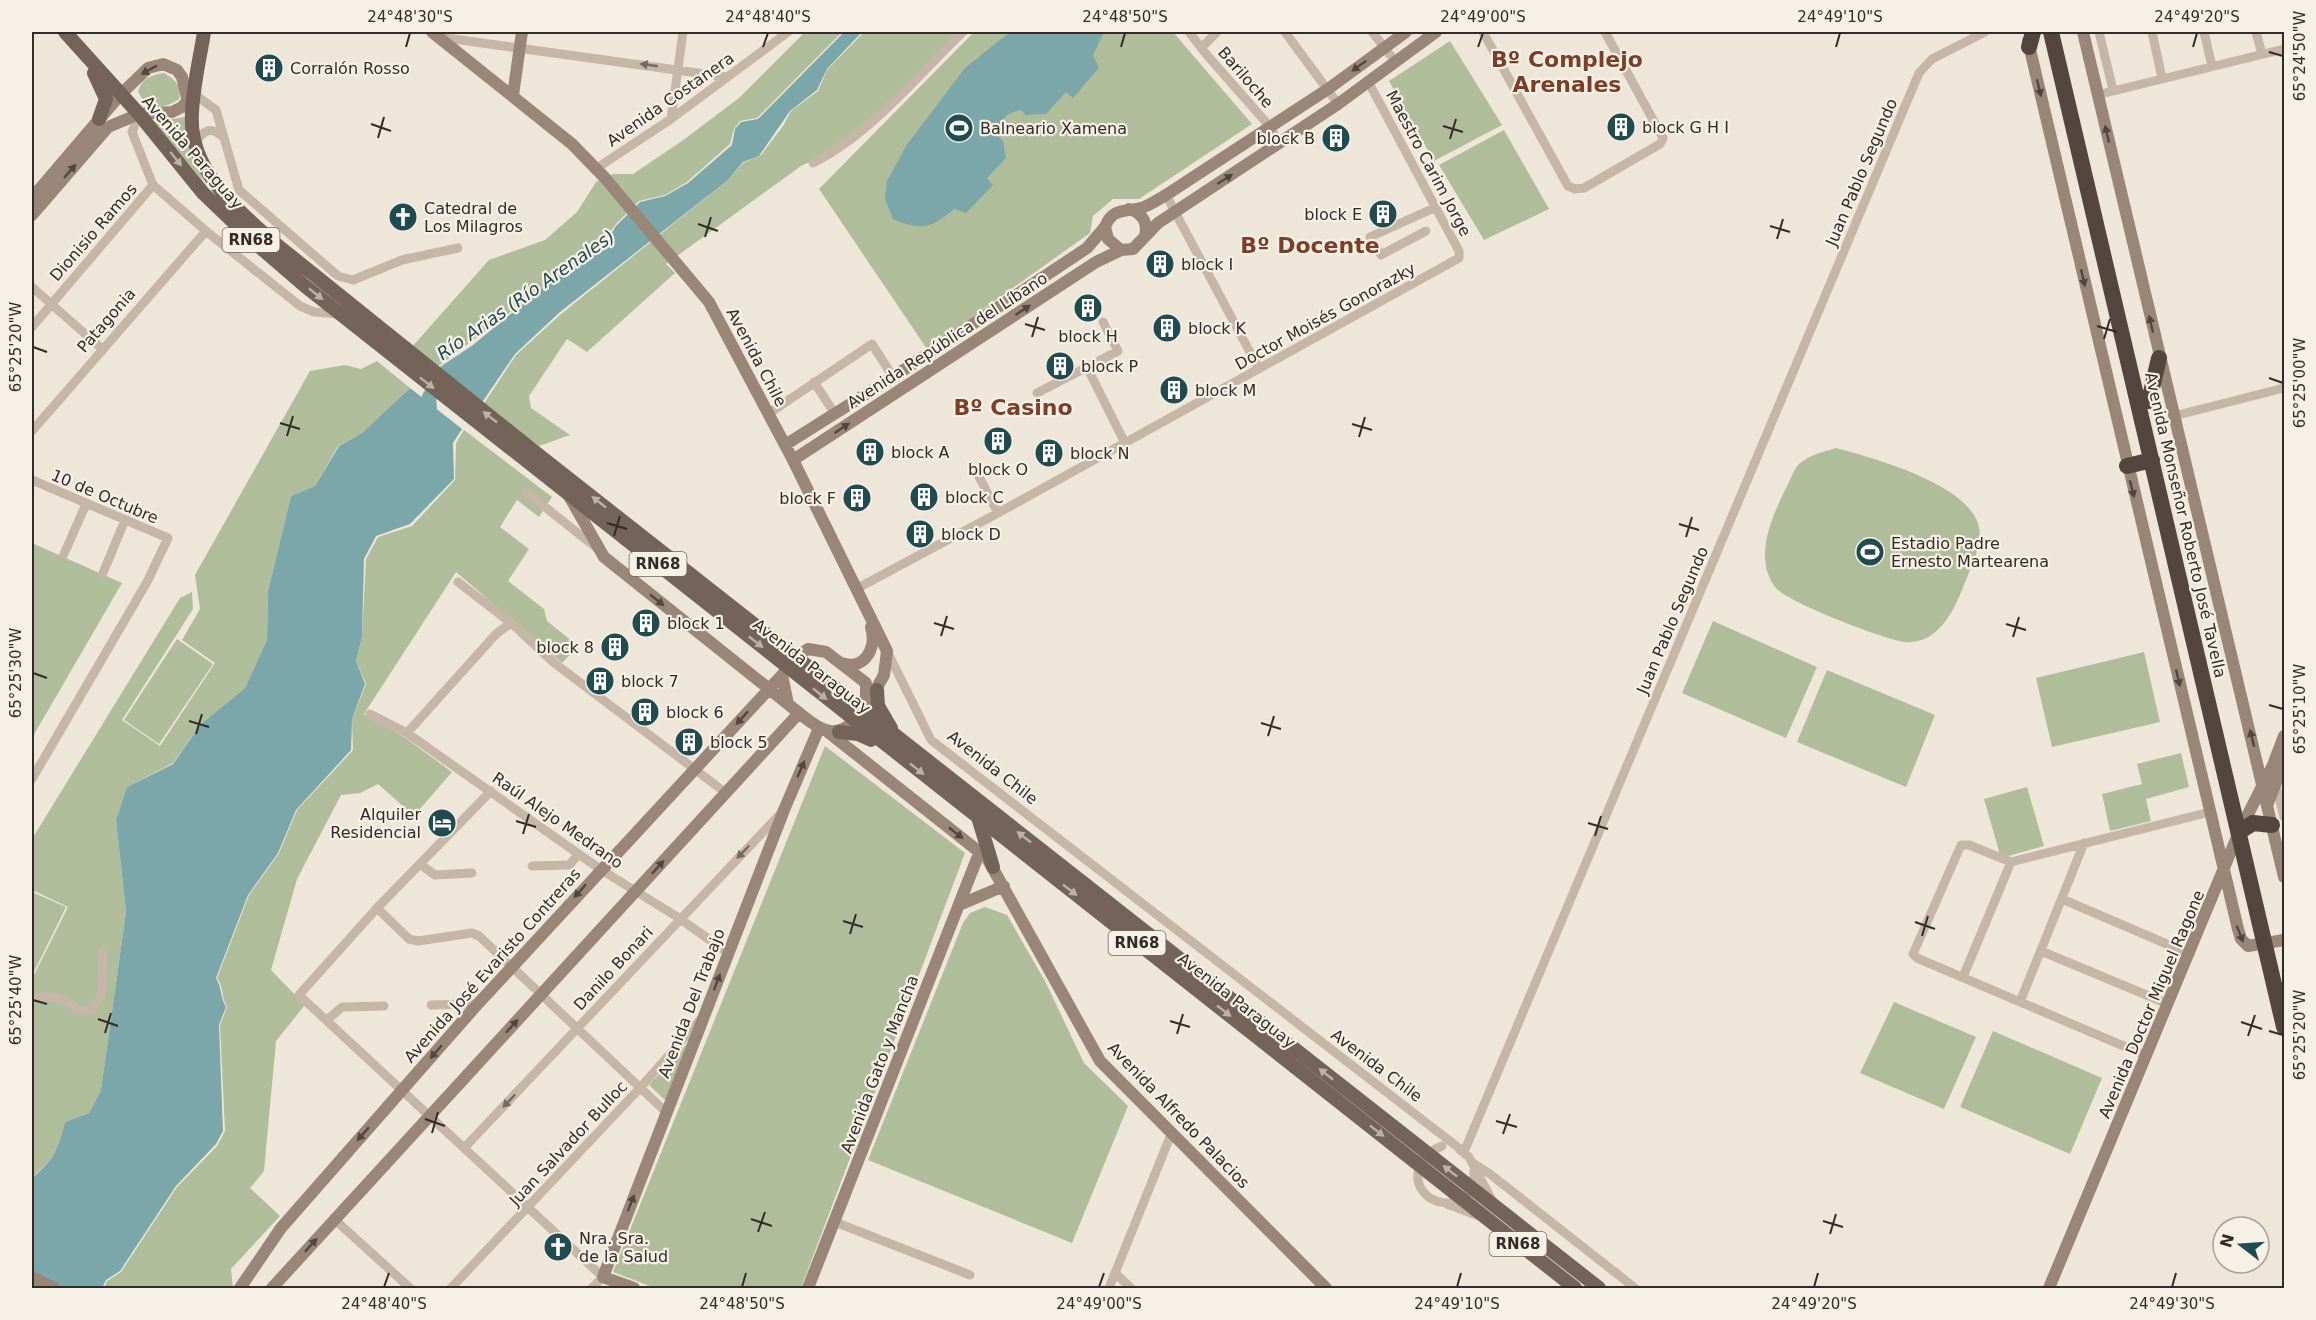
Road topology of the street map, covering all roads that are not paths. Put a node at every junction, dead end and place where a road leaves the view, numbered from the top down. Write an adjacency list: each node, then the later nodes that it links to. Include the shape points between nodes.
1 (65, 32): 30 (main road, Avenida Paraguay)
2 (204, 32): 42 (main road, Avenida Paraguay)
3 (522, 32): 25 (street)
4 (683, 32): 33 (street)
5 (788, 32): 34 (street, Avenida Costanera)
6 (963, 32): 51 (street, via 866,127)
7 (1189, 32): 26 (street, Bariloche)
8 (1217, 32): 26 (street)
9 (1285, 32): 37 (street)
10 (1372, 32): 27 (street)
11 (1406, 32): 27 (street)
12 (1436, 32): 31 (street)
13 (1482, 32): 14 (street, via 1568,186 1575,189 1584,188 1660,144 1663,138)
14 (1605, 32)
15 (1986, 32): 184 (street, Juan Pablo Segundo, via 1932,59 1919,73)
16 (2051, 32): 94 (highway, Avenida Monseñor Roberto José Tavella)
17 (2061, 32): 85 (highway, Avenida Monseñor Roberto José Tavella)
18 (2083, 32): 41 (street)
19 (2099, 32): 38 (street)
20 (2152, 32): 35 (street)
21 (2204, 32): 32 (street)
22 (2256, 32): 29 (street)
23 (435, 34): 25 (street); 40 (street)
24 (2029, 37): 95 (street, one-way to 95)
25 (520, 46): 33 (street, one-way to 25); 40 (street)
26 (1202, 47): 47 (street, Bariloche)
27 (1384, 48): 31 (street); 37 (street, one-way to 37)
28 (2284, 49): 29 (street)
29 (2262, 54): 32 (street)
30 (84, 56): 39 (main road, Avenida Paraguay); 45 (main road, via 106,99)
31 (1396, 62): 36 (street)
32 (2212, 66): 35 (street)
33 (678, 70): 34 (street); 46 (street)
34 (727, 77): 46 (street, Avenida Costanera)
35 (2162, 78): 38 (street)
36 (1369, 83): 43 (street); 56 (street, Maestro Carim Jorge)
37 (1328, 89): 43 (street); 47 (street)
38 (2113, 90): 41 (street)
39 (120, 94): 42 (street, one-way to 39, via 182,77 163,64 148,68); 44 (main road, Avenida Paraguay); 45 (street)
40 (513, 94): 52 (street)
41 (2097, 95): 77 (street, one-way to 41)
42 (191, 98): 44 (street, via 172,112); 48 (street, via 216,110); 50 (main road, Avenida Paraguay / RN68)
43 (1338, 105): 49 (street)
44 (139, 114): 53 (street, via 132,132); 59 (street, one-way to 44, via 108,127); 69 (main road, Avenida Paraguay / RN68, one-way to 69, via 209,199)
45 (99, 119): 55 (street)
46 (671, 119): 52 (street, Avenida Costanera)
47 (1271, 128): 49 (street, Bariloche); 54 (street)
48 (224, 138): 50 (street, via 210,129 203,132); 64 (street, via 239,190 338,276 353,280 402,260)
49 (1279, 144): 58 (street, one-way to 49)
50 (195, 145): 74 (main road, Avenida Paraguay / RN68, via 210,176 235,206)
51 (813, 163)
52 (597, 168): 86 (street, Avenida Chile, via 713,309)
53 (153, 185): 61 (street); 68 (street, Dionisio Ramos)
54 (1166, 195): 57 (street, via 1143,207); 58 (street)
55 (32, 198)
56 (1434, 208): 62 (street, via 1370,237 1381,255); 66 (street, Maestro Carim Jorge, via 1459,251)
57 (1129, 209): 60 (street, via 1119,210); 63 (street, via 1141,215)
58 (1176, 210): 63 (street); 80 (street)
59 (32, 215)
60 (1105, 227): 65 (street, via 1108,239); 70 (street, Avenida República del Líbano, via 1087,248)
61 (206, 231): 69 (street, via 300,306 314,312); 75 (street, Patagonia)
62 (1426, 231)
63 (1146, 236): 65 (street, via 1133,249)
64 (458, 248)
65 (1121, 250): 73 (street, Avenida República del Líbano, one-way to 65)
66 (1459, 258): 80 (street, Doctor Moisés Gonorazky)
67 (32, 287): 68 (street)
68 (51, 304): 72 (street, Dionisio Ramos); 75 (street)
69 (340, 314): 74 (main road, Avenida Paraguay / RN68)
70 (980, 319): 73 (street, via 988,325); 76 (street, Avenida República del Líbano)
71 (1102, 322): 79 (street, via 1118,351)
72 (32, 327)
73 (984, 335): 78 (street, Avenida República del Líbano)
74 (384, 342): 92 (main road, Avenida Paraguay / RN68)
75 (101, 348): 89 (street, Patagonia)
76 (936, 348): 78 (street, via 935,355); 81 (street, Avenida República del Líbano)
77 (2159, 358): 85 (highway); 88 (street)
78 (945, 361): 93 (street, Avenida República del Líbano, one-way to 78)
79 (1087, 367): 84 (street); 90 (street)
80 (1259, 369): 90 (street, Doctor Moisés Gonorazky)
81 (893, 378): 82 (street, via 872,344); 87 (street, Avenida República del Líbano)
82 (814, 382): 86 (street); 87 (street)
83 (2284, 388): 88 (street)
84 (1037, 393)
85 (2149, 401): 135 (highway, Avenida Monseñor Roberto José Tavella)
86 (768, 414): 91 (street, Avenida Chile)
87 (835, 414): 91 (street, Avenida República del Líbano)
88 (2174, 416): 128 (street, one-way to 88)
89 (32, 431)
90 (1125, 443): 101 (street, Doctor Moisés Gonorazky)
91 (785, 445): 93 (street, Avenida Chile)
92 (533, 458): 99 (main road, Avenida Paraguay / RN68); 112 (main road, Avenida Paraguay / RN68, one-way to 92)
93 (793, 460): 107 (street, Avenida Chile)
94 (2152, 460): 95 (highway); 135 (highway, Avenida Monseñor Roberto José Tavella)
95 (2127, 466): 132 (street, one-way to 132)
96 (975, 469): 101 (street)
97 (32, 480): 100 (street, 10 de Octubre)
98 (526, 492): 103 (street)
99 (567, 493): 103 (street); 112 (main road, Avenida Paraguay / RN68, one-way to 112)
100 (86, 504): 102 (street, 10 de Octubre); 104 (street)
101 (998, 513): 107 (street, Doctor Moisés Gonorazky)
102 (125, 520): 105 (street); 127 (street, 10 de Octubre, via 168,538 147,582)
103 (599, 551): 115 (street, one-way to 115)
104 (64, 555)
105 (103, 573)
106 (458, 582): 109 (street)
107 (856, 589): 108 (street, Avenida Chile)
108 (866, 609): 110 (street, Avenida Chile); 111 (street, via 873,637 869,653 854,665)
109 (511, 623): 121 (street, via 496,634); 126 (street, via 553,662)
110 (886, 651): 113 (street, Avenida Chile); 114 (street, via 887,668)
111 (841, 663): 112 (street, via 815,649 802,651); 118 (street, via 866,684)
112 (788, 666): 115 (street, Avenida José Evaristo Contreras); 116 (street, via 783,691); 118 (main road, Avenida Paraguay / RN68)
113 (900, 681): 114 (street, via 892,679); 184 (street, Avenida Chile, via 931,740)
114 (879, 686): 118 (street); 123 (main road, via 880,711)
115 (767, 690): 116 (street); 126 (street, Avenida José Evaristo Contreras, one-way to 126)
116 (788, 704): 117 (street)
117 (799, 713): 120 (street); 130 (street)
118 (861, 713): 120 (street); 123 (main road, Avenida Paraguay / RN68); 124 (main road, Avenida Paraguay / RN68)
119 (370, 714): 121 (street, Raúl Alejo Medrano)
120 (828, 731): 124 (main road, via 863,736); 131 (street, Avenida Del Trabajo, one-way to 120); 137 (street, one-way to 137)
121 (407, 733): 129 (street, Raúl Alejo Medrano)
122 (2284, 735): 128 (street, Avenida Doctor Miguel Ragone)
123 (897, 737): 180 (main road, Avenida Paraguay / RN68, one-way to 123)
124 (896, 752): 133 (main road, Avenida Paraguay / RN68, one-way to 133)
125 (2284, 762): 128 (street, Avenida Doctor Miguel Ragone)
126 (696, 770): 130 (street); 143 (street, Avenida José Evaristo Contreras)
127 (32, 779)
128 (2269, 782): 134 (street); 134 (street, via 2268,804); 135 (street, Avenida Doctor Miguel Ragone)
129 (491, 791): 138 (street, Raúl Alejo Medrano); 140 (street)
130 (726, 793): 148 (street, one-way to 130)
131 (784, 810): 154 (street, Danilo Bonari, one-way to 154); 158 (street, Avenida Del Trabajo)
132 (2210, 812): 136 (street); 144 (street)
133 (978, 818): 137 (main road); 183 (main road, Avenida Paraguay / RN68, one-way to 183)
134 (2278, 821): 135 (highway); 146 (street)
135 (2245, 824): 144 (street, Avenida Doctor Miguel Ragone); 155 (highway, Avenida Monseñor Roberto José Tavella)
136 (2084, 843): 139 (street); 149 (street)
137 (981, 844): 142 (main road); 151 (street, Avenida Gato y Mancha)
138 (579, 854): 141 (street, via 569,865); 143 (street, Raúl Alejo Medrano)
139 (2011, 862): 161 (street); 161 (street, via 1961,845 1916,946 1913,954 1917,958)
140 (420, 864): 145 (street, via 435,875); 153 (street)
141 (532, 866)
142 (993, 867): 147 (street, Avenida Alfredo Palacios)
143 (600, 869): 148 (street, Raúl Alejo Medrano); 160 (street, Avenida José Evaristo Contreras, one-way to 160)
144 (2224, 870): 150 (street); 152 (street, Avenida Doctor Miguel Ragone)
145 (472, 873)
146 (2284, 877)
147 (1004, 886): 151 (street); 179 (street, Avenida Alfredo Palacios, via 1092,1050)
148 (637, 891): 154 (street, Raúl Alejo Medrano); 163 (street)
149 (2062, 899): 157 (street); 159 (street)
150 (2231, 902): 152 (street, via 2218,899); 155 (street, one-way to 155, via 2244,944)
151 (959, 905): 195 (street, Avenida Gato y Mancha)
152 (2211, 905): 159 (street, Avenida Doctor Miguel Ragone)
153 (377, 908): 160 (street, via 409,939 472,933 479,936); 171 (street, via 299,995)
154 (679, 918): 158 (street, Raúl Alejo Medrano); 173 (street, Danilo Bonari)
155 (2275, 942): 162 (highway, Avenida Monseñor Roberto José Tavella); 172 (highway, Avenida Monseñor Roberto José Tavella)
156 (103, 951): 164 (street, via 101,996 92,1011 79,1011 60,998)
157 (2041, 951): 165 (street); 166 (street)
158 (728, 953): 170 (street, Avenida Del Trabajo, one-way to 158)
159 (2190, 954): 166 (street, Avenida Doctor Miguel Ragone)
160 (511, 968): 163 (street); 169 (street, Avenida José Evaristo Contreras)
161 (1963, 977): 165 (street)
162 (2284, 981)
163 (539, 995): 173 (street); 178 (street, one-way to 163)
164 (32, 998)
165 (2020, 1002): 174 (street)
166 (2168, 1004): 174 (street, Avenida Doctor Miguel Ragone)
167 (431, 1005): 169 (street)
168 (384, 1006): 171 (street, via 342,1007)
169 (475, 1006): 176 (street, Avenida José Evaristo Contreras, one-way to 176)
170 (704, 1015): 175 (street, Juan Salvador Bulloc); 177 (street, Avenida Del Trabajo)
171 (327, 1020): 176 (street)
172 (2284, 1027)
173 (577, 1029): 175 (street); 182 (street, Danilo Bonari, one-way to 182)
174 (2147, 1056): 214 (street, Avenida Doctor Miguel Ragone)
175 (640, 1088): 177 (street); 191 (street, Juan Salvador Bulloc)
176 (402, 1090): 178 (street); 202 (street, Avenida José Evaristo Contreras, one-way to 202, via 281,1228)
177 (666, 1112): 199 (street, Avenida Del Trabajo, one-way to 177)
178 (431, 1116): 182 (street); 193 (street)
179 (1172, 1132): 196 (street); 200 (street, Avenida Alfredo Palacios)
180 (1405, 1136): 181 (street); 185 (main road, Avenida Paraguay / RN68)
181 (1442, 1146): 184 (street); 185 (street)
182 (465, 1148): 191 (street)
183 (1402, 1151): 185 (main road, Avenida Paraguay / RN68); 187 (street)
184 (1464, 1152): 186 (street, Avenida Chile)
185 (1424, 1160): 187 (street); 188 (main road, Avenida Paraguay / RN68, one-way to 185); 189 (main road, Avenida Paraguay / RN68)
186 (1474, 1166): 188 (street); 192 (street); 213 (street, via 1490,1174)
187 (1419, 1183): 190 (street, via 1429,1197)
188 (1472, 1189): 189 (street); 192 (main road, Avenida Paraguay / RN68)
189 (1462, 1199): 190 (street); 194 (main road, Avenida Paraguay / RN68)
190 (1445, 1203): 194 (street)
191 (528, 1207): 199 (street); 205 (street, Juan Salvador Bulloc)
192 (1496, 1208): 212 (main road, Avenida Paraguay / RN68)
193 (334, 1219): 203 (street, one-way to 193); 204 (street)
194 (1488, 1220): 211 (main road, Avenida Paraguay / RN68)
195 (835, 1222): 197 (street); 208 (street, Avenida Gato y Mancha)
196 (1115, 1273): 209 (street); 210 (street)
197 (970, 1275)
198 (32, 1277): 201 (street)
199 (603, 1277): 206 (street, Avenida Del Trabajo); 207 (street)
200 (1322, 1287)
201 (54, 1288)
202 (240, 1288)
203 (272, 1288)
204 (410, 1288)
205 (451, 1288)
206 (592, 1288)
207 (634, 1288)
208 (808, 1288)
209 (1109, 1288)
210 (1131, 1288)
211 (1575, 1288)
212 (1599, 1288)
213 (1635, 1288)
214 (2049, 1288)

